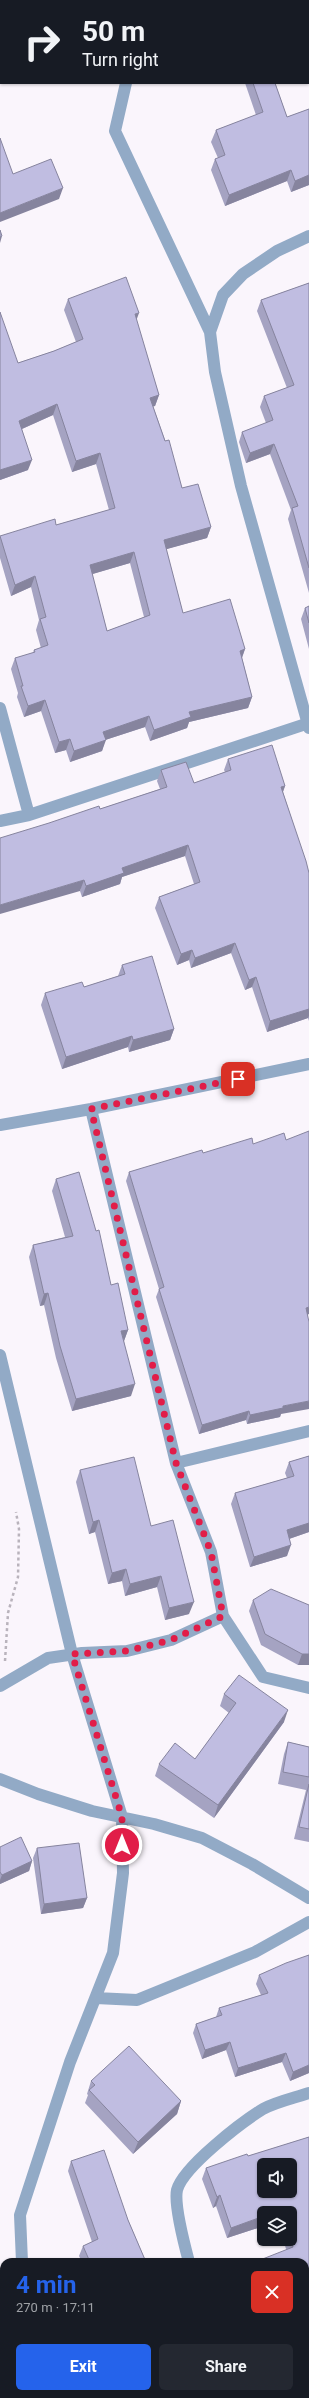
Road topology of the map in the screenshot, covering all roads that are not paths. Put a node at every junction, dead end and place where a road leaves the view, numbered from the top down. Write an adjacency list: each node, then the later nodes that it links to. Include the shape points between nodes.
1 (126, 84): 3 (street, via 115,131)
2 (309, 236): 3 (street, via 278,251 243,274 223,295)
3 (210, 332): 5 (street, via 215,372 240,486)
4 (0, 708): 6 (street)
5 (309, 724): 6 (street)
6 (29, 815): 7 (street)
7 (0, 821)
8 (309, 1064): 9 (street)
9 (91, 1109): 10 (street); 13 (street)
10 (0, 1125)
11 (0, 1355): 15 (street)
12 (309, 1431): 13 (street)
13 (176, 1463): 14 (street, via 211,1552)
14 (223, 1616): 15 (street, via 171,1640 127,1651); 17 (street, via 263,1677)
15 (72, 1654): 16 (street, via 48,1658); 19 (street)
16 (2, 1685)
17 (309, 1688)
18 (0, 1779): 19 (street, via 38,1794)
19 (122, 1817): 20 (street, via 202,1838); 22 (street, via 123,1873 113,1953)
20 (309, 1898)
21 (309, 1922): 22 (street, via 255,1952 136,2000)
22 (96, 1998): 24 (street, via 70,2062 20,2215)
23 (309, 2093): 25 (street, via 264,2109 217,2143 190,2169 177,2190 181,2232)
24 (22, 2258)
25 (188, 2258)

